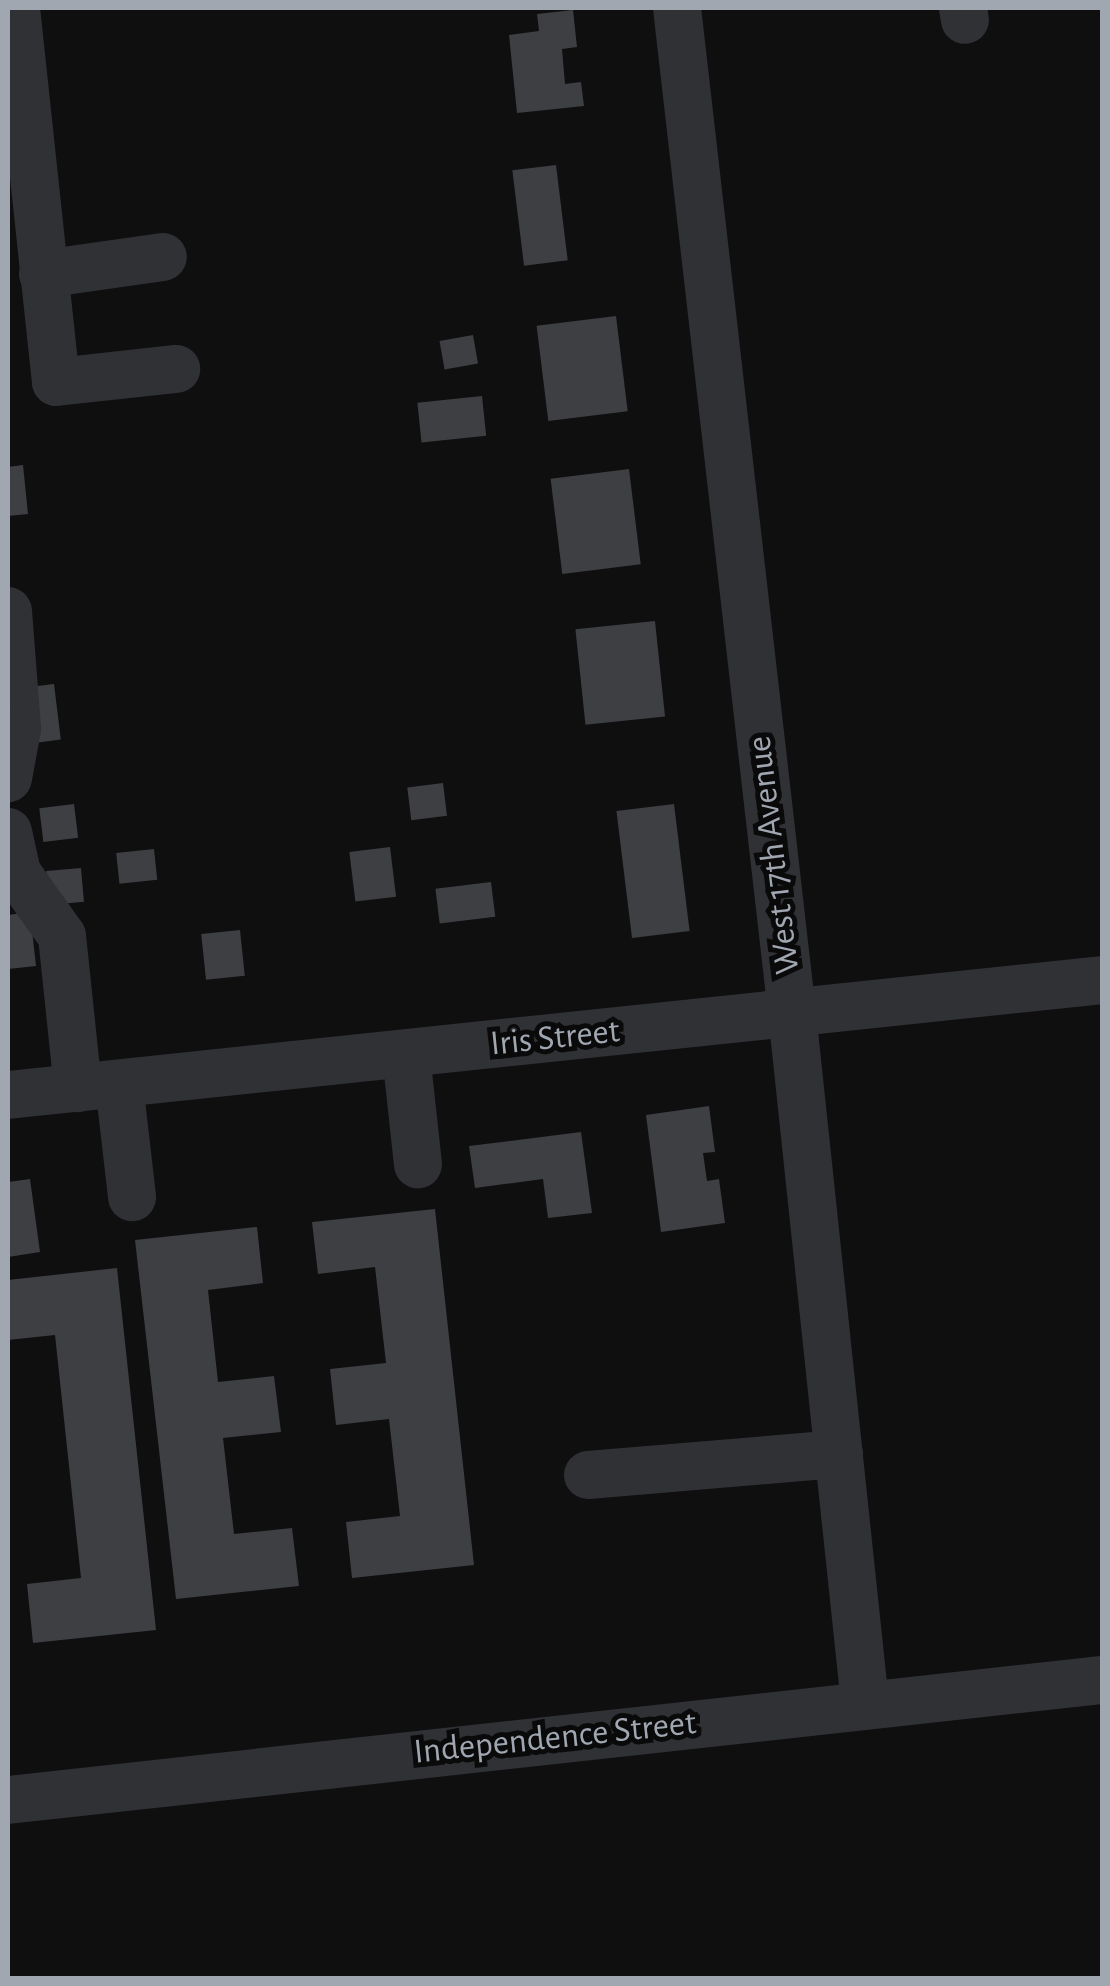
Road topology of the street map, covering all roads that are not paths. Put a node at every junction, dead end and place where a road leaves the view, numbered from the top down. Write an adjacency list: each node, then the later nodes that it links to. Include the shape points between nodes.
1 (16, 8): 4 (street)
2 (677, 8): 10 (street, West 17th Avenue)
3 (163, 257): 4 (street)
4 (42, 274): 5 (street, via 56,382)
5 (176, 369)
6 (8, 610): 7 (street, via 17,729)
7 (8, 778)
8 (8, 832): 12 (street, via 17,873 62,936)
9 (1102, 980): 10 (street, Iris Street)
10 (792, 1014): 11 (street, Iris Street); 16 (street, West 17th Avenue)
11 (406, 1054): 12 (street, Iris Street); 14 (street)
12 (98, 1086): 13 (street, Iris Street); 15 (street)
13 (8, 1095)
14 (418, 1164)
15 (132, 1196)
16 (838, 1454): 17 (street); 19 (street, West 17th Avenue)
17 (588, 1476)
18 (1102, 1680): 19 (street, Independence Street)
19 (865, 1703): 20 (street, Independence Street)
20 (8, 1800)

